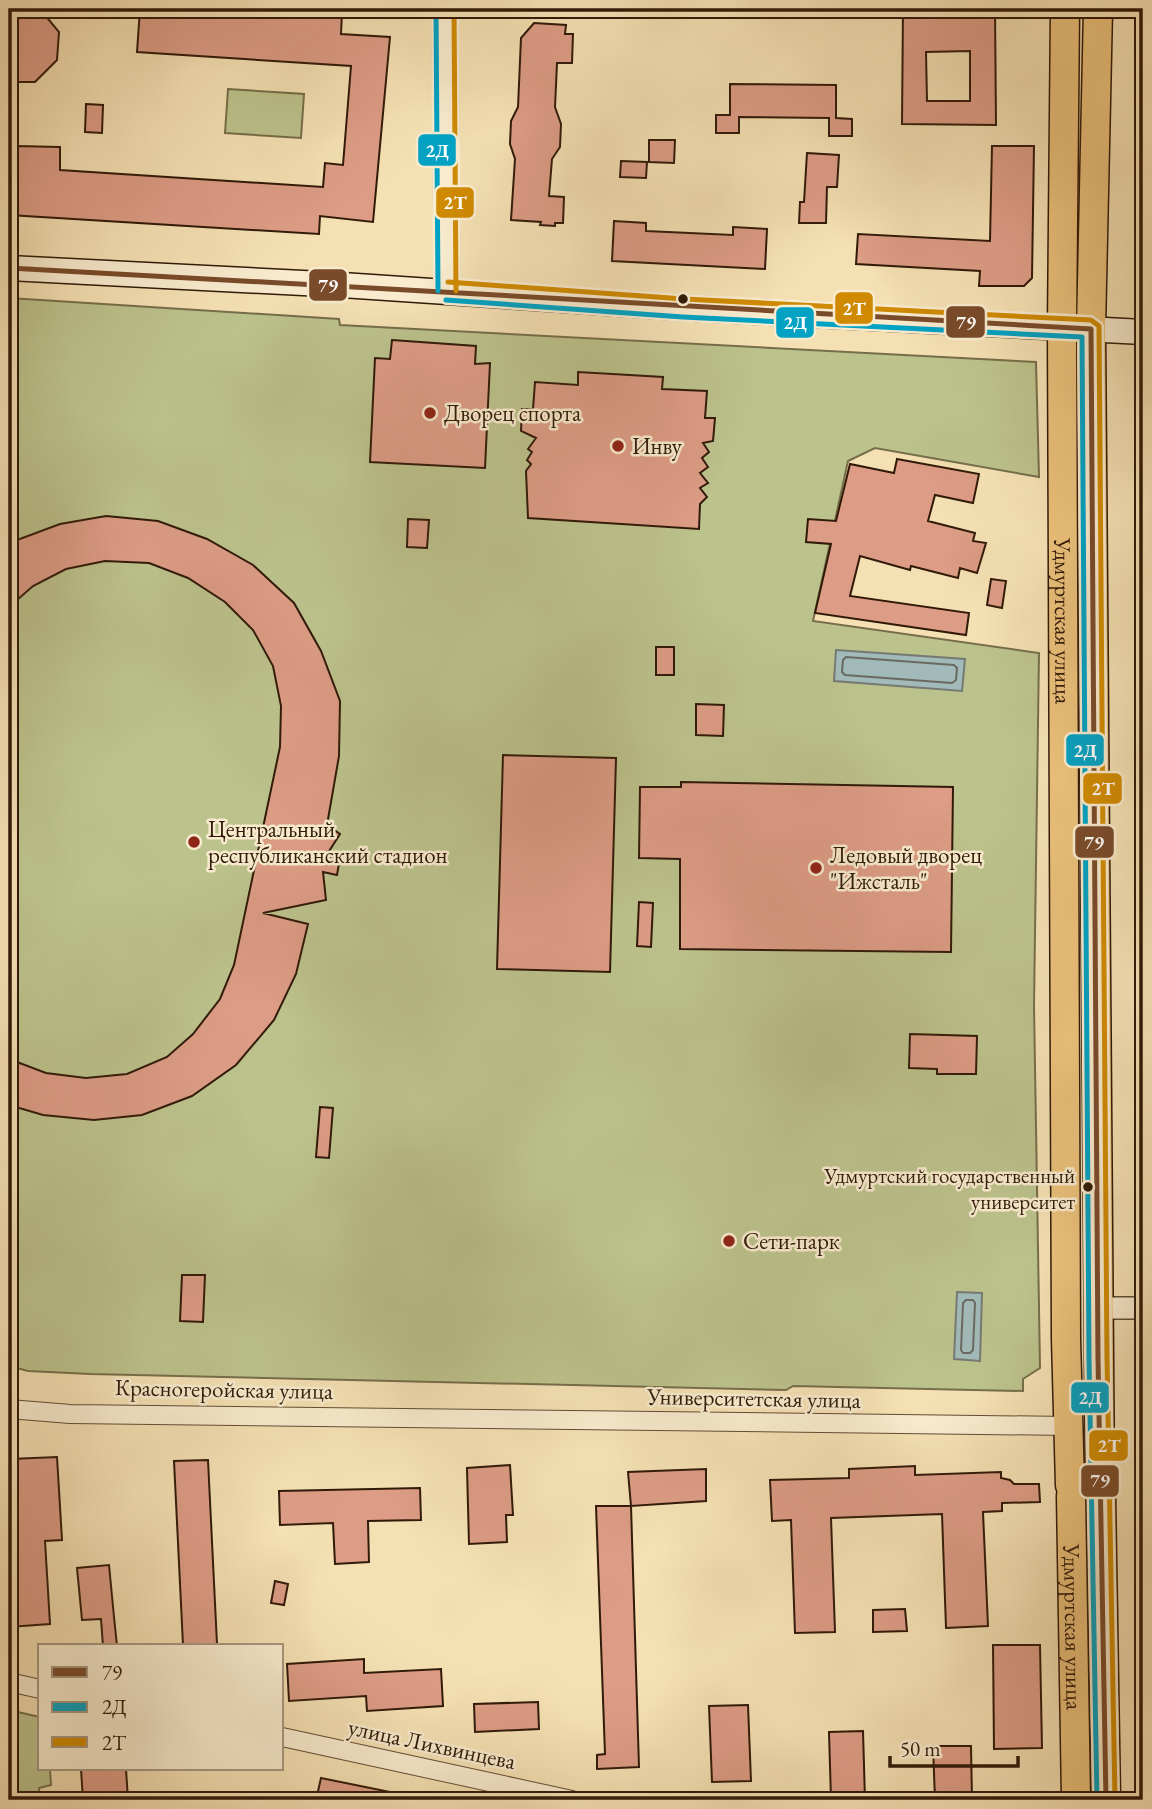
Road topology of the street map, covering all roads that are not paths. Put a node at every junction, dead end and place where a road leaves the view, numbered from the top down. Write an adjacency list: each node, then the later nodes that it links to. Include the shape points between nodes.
1 (445, 9): 5 (main road)
2 (1065, 9): 6 (main road, Удмуртская улица)
3 (1098, 9): 7 (main road, Удмуртская улица)
4 (9, 268): 5 (main road)
5 (447, 291): 6 (main road)
6 (1062, 327): 7 (main road); 10 (main road, Удмуртская улица)
7 (1091, 329): 8 (main road); 9 (main road, Удмуртская улица)
8 (1143, 332)
9 (1094, 816): 10 (main road); 11 (main road, Удмуртская улица)
10 (1065, 817): 15 (main road, Удмуртская улица)
11 (1098, 1308): 12 (street); 20 (main road, Удмуртская улица)
12 (1143, 1308)
13 (9, 1409): 14 (street, Красногеройская улица, via 70,1414)
14 (438, 1418): 15 (street, Университетская улица)
15 (1069, 1426): 19 (main road, Удмуртская улица)
16 (9, 1682): 17 (street)
17 (38, 1689)
18 (284, 1737): 21 (street, улица Лихвинцева)
19 (1074, 1738): 20 (main road); 22 (main road, Удмуртская улица)
20 (1105, 1738): 23 (main road, Удмуртская улица)
21 (572, 1800)
22 (1076, 1800)
23 (1107, 1800)

